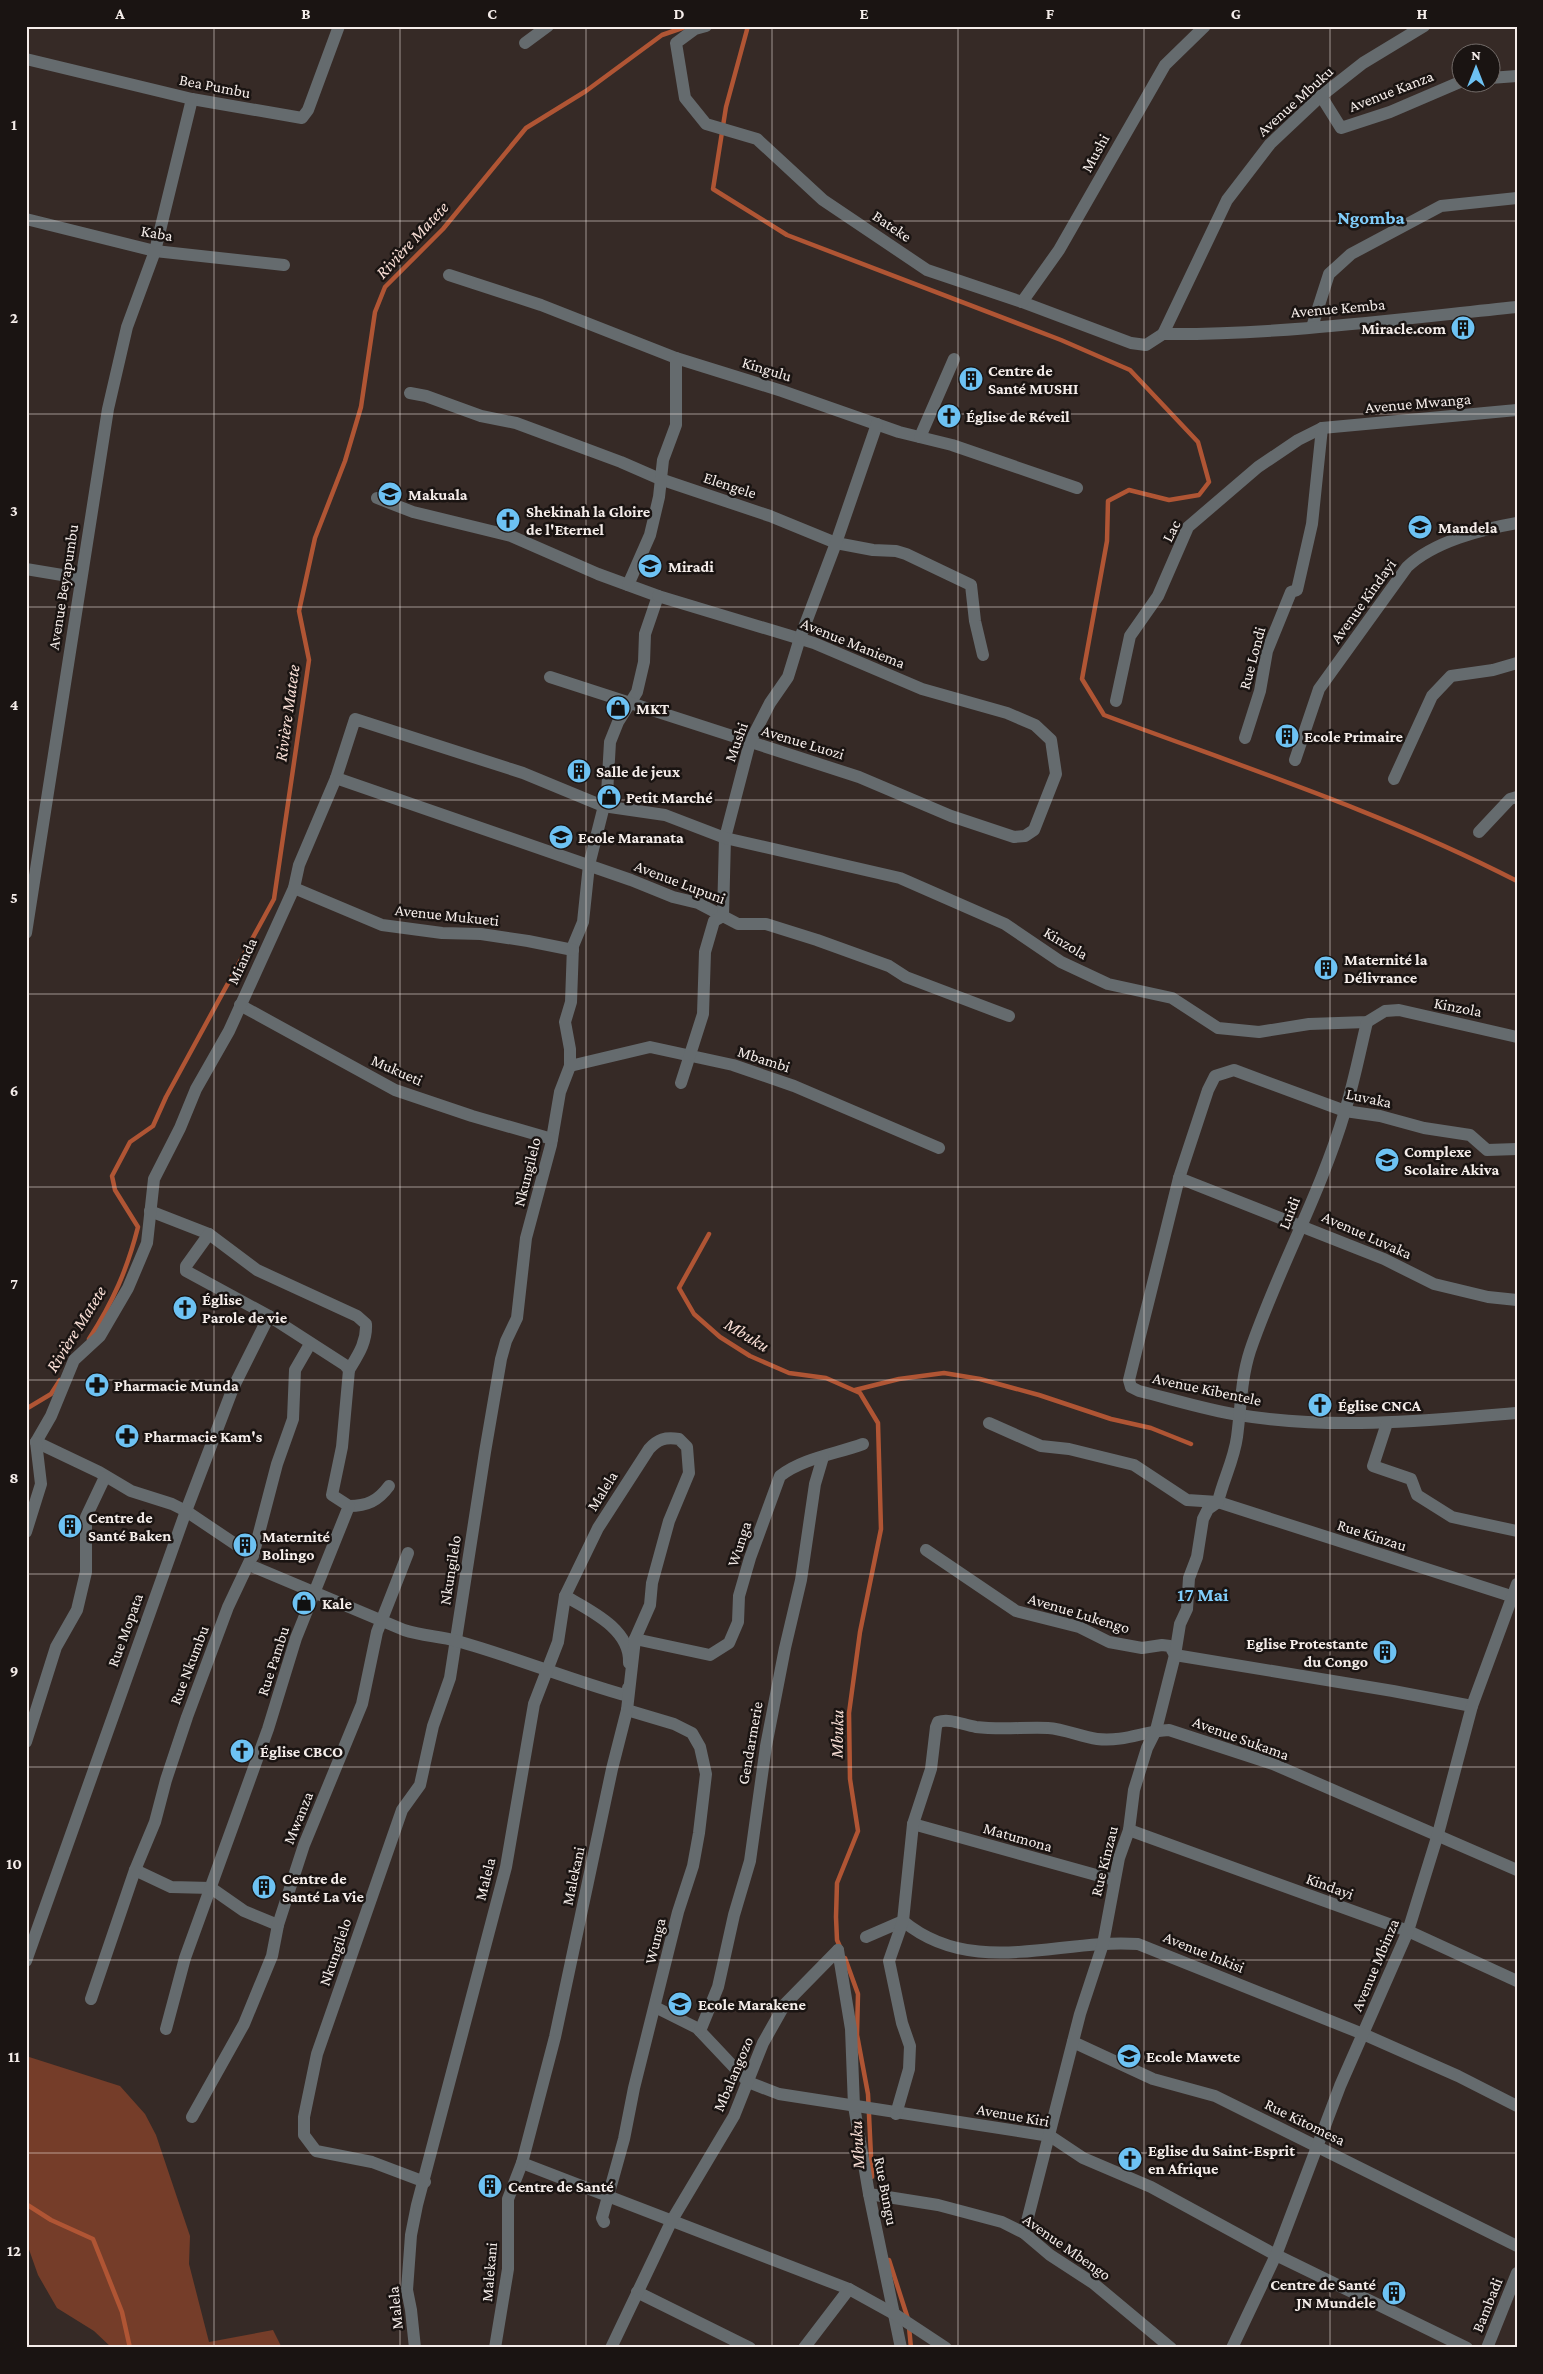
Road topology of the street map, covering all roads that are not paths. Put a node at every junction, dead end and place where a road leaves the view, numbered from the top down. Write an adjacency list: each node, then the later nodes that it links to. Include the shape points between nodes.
1 (339, 26): 12 (street, Bea Pumbu, via 308,110 302,118)
2 (548, 26): 6 (street)
3 (706, 26): 18 (street, Bateke, via 695,29 676,43 685,98 706,124 757,139 823,200 927,270)
4 (1205, 26): 18 (street, Mushi, via 1165,65 1059,250)
5 (1424, 26): 11 (street, Avenue Mbuku, via 1363,63)
6 (525, 43)
7 (26, 59): 12 (street, Bea Pumbu)
8 (1517, 76): 9 (street)
9 (1500, 77)
10 (1450, 86): 11 (street, Avenue Kanza, via 1390,112 1341,128)
11 (1321, 96): 21 (street, Avenue Mbuku, via 1270,144 1227,200)
12 (192, 99): 15 (street, Avenue Beyapumbu)
13 (1517, 198): 20 (street, via 1441,206 1351,254 1329,274)
14 (26, 219): 15 (street, Kaba)
15 (155, 251): 16 (street, Kaba); 35 (street, Avenue Beyapumbu, via 128,328 108,409)
16 (284, 265)
17 (449, 275): 22 (street, Kingulu, via 541,305)
18 (1022, 302): 21 (street, Bateke, via 1131,343 1146,345)
19 (1517, 307): 20 (street, Avenue Kemba)
20 (1312, 327): 21 (street, Avenue Kemba, via 1210,335)
21 (1163, 334)
22 (676, 358): 26 (street, Kingulu); 29 (street, via 676,425 663,460)
23 (954, 359): 28 (street)
24 (410, 393): 29 (street, Elengele, via 480,416 525,426)
25 (1517, 410): 27 (street, Avenue Mwanga)
26 (878, 424): 28 (street, Kingulu); 33 (street, Mushi)
27 (1322, 428): 42 (street, Lac, via 1258,467 1188,527 1158,596 1130,636); 44 (street, Rue Londi, via 1312,524 1297,590 1291,592 1267,651 1260,691)
28 (920, 437): 30 (street, Kingulu)
29 (660, 479): 33 (street, Elengele, via 770,516); 36 (street, via 650,535)
30 (1077, 488)
31 (377, 498): 36 (street, Avenue Maniema, via 412,512 511,536)
32 (1517, 523): 46 (street, Avenue Kindayi, via 1450,542 1416,558 1407,567 1319,689)
33 (836, 543): 38 (street, Mushi); 39 (street, Elengele, via 896,551 971,585)
34 (26, 570): 35 (street)
35 (80, 578): 57 (street, Avenue Beyapumbu)
36 (628, 585): 37 (street, Avenue Maniema)
37 (658, 596): 38 (street, Avenue Maniema); 43 (street, Nkungilelo, via 645,634 641,678)
38 (800, 638): 45 (street, Mushi, via 788,677); 52 (street, Avenue Maniema, via 922,689 1008,712 1035,725 1051,740 1056,774 1034,830 1025,836)
39 (983, 655)
40 (1517, 663): 48 (street, via 1451,676 1432,696)
41 (550, 677): 43 (street, Avenue Luozi)
42 (1116, 701)
43 (631, 702): 45 (street, Avenue Luozi); 50 (street, Nkungilelo, via 610,742 607,794)
44 (1245, 738)
45 (750, 742): 52 (street, Avenue Luozi, via 858,777 951,816); 53 (street, Mushi)
46 (1295, 760)
47 (336, 778): 50 (street, Mianda, via 355,719 523,773); 54 (street, Avenue Lupuni); 55 (street, Mianda, via 299,866)
48 (1394, 779)
49 (1517, 797): 51 (street, via 1510,799)
50 (603, 806): 53 (street, Kinzola, via 665,815); 54 (street, Nkungilelo)
51 (1478, 832)
52 (1014, 837)
53 (725, 838): 56 (street, Mushi); 61 (street, Kinzola, via 900,878 1005,924 1061,962 1108,984 1172,998 1218,1028 1259,1032 1309,1024)
54 (589, 866): 56 (street, Avenue Lupuni, via 698,903); 58 (street, Nkungilelo, via 583,922 575,935)
55 (294, 888): 58 (street, Avenue Mukueti, via 382,925 481,934); 59 (street, Mianda)
56 (723, 916): 60 (street, Avenue Lupuni, via 738,924 766,924 817,940); 63 (street, via 714,921 705,952 703,1014)
57 (26, 933)
58 (572, 950): 64 (street, Nkungilelo, via 571,1002 565,1022)
59 (240, 1005): 67 (street, Mukueti, via 395,1090); 71 (street, Mianda, via 154,1179)
60 (1009, 1016)
61 (1367, 1022): 62 (street, Kinzola, via 1384,1011 1399,1010); 66 (street, Luidi)
62 (1517, 1037)
63 (691, 1056): 64 (street, Mbambi, via 650,1047); 65 (street); 68 (street, Mbambi, via 733,1065 794,1086)
64 (570, 1066): 67 (street, Nkungilelo, via 560,1092)
65 (681, 1083)
66 (1345, 1111): 69 (street, Luvaka, via 1470,1135 1487,1150); 70 (street, Luvaka, via 1234,1070 1215,1076); 72 (street, Luidi)
67 (552, 1139): 102 (street, Nkungilelo, via 526,1238 517,1318 501,1359)
68 (939, 1148)
69 (1517, 1149)
70 (1179, 1178): 72 (street, Avenue Luvaka); 79 (street, Avenue Kibentele, via 1129,1380 1130,1387)
71 (150, 1211): 73 (street); 83 (street, Mianda, via 147,1242 128,1288 100,1336 74,1360 51,1416)
72 (1302, 1225): 74 (street, Avenue Luvaka, via 1434,1284 1488,1297); 79 (street, Luidi, via 1242,1376)
73 (209, 1234): 75 (street, via 186,1266 186,1271); 77 (street, via 256,1270 356,1316 366,1324 363,1346)
74 (1517, 1300)
75 (269, 1316): 76 (street); 90 (street, Rue Mopata, via 233,1388)
76 (310, 1344): 77 (street); 95 (street, Rue Nkumbu, via 296,1370 293,1419)
77 (349, 1370): 89 (street, via 342,1447 332,1495)
78 (1517, 1414): 81 (street, Avenue Kibentele)
79 (1239, 1415): 81 (street, Avenue Kibentele); 88 (street, Luidi, via 1232,1461)
80 (989, 1424): 88 (street, Rue Kinzau, via 1041,1446 1070,1449 1134,1465 1188,1500)
81 (1387, 1424): 91 (street, via 1373,1466 1411,1479 1418,1495 1452,1517)
82 (657, 1440): 98 (street, Malela, via 598,1528); 101 (street, Malekani, via 679,1439 687,1447 689,1473 669,1521 652,1583 650,1605)
83 (36, 1442): 86 (street); 92 (street, via 42,1484)
84 (863, 1444): 85 (street, Wunga)
85 (823, 1457): 101 (street, Wunga, via 788,1469 780,1476 750,1558 739,1596 738,1622 728,1643 710,1655); 128 (street, Gendarmerie, via 766,1746 750,1861 718,1987)
86 (105, 1477): 90 (street, via 131,1491); 109 (street, via 86,1517 86,1572 77,1610 56,1647)
87 (389, 1486): 89 (street, via 374,1501 362,1506)
88 (1218, 1502): 99 (street, Rue Kinzau); 103 (street, Rue Kinzau, via 1208,1509 1203,1519)
89 (349, 1506): 97 (street, Rue Pambu)
90 (186, 1511): 95 (street); 123 (street, Rue Mopata)
91 (1517, 1531)
92 (26, 1532)
93 (926, 1550): 103 (street, Avenue Lukengo, via 1016,1611 1079,1627 1109,1642 1142,1648 1170,1646)
94 (408, 1553): 100 (street, Mwanza)
95 (251, 1561): 97 (street); 113 (street, Rue Nkumbu, via 228,1607 169,1772 155,1822)
96 (1517, 1584): 99 (street, Avenue Mbinza)
97 (314, 1594): 100 (street); 116 (street, Rue Pambu)
98 (565, 1596): 104 (street, Malela, via 558,1642); 105 (street, via 594,1612 620,1634 630,1657)
99 (1514, 1598): 106 (street, Avenue Mbinza)
100 (383, 1621): 102 (street, via 423,1636); 118 (street, Mwanza, via 377,1632 362,1704 304,1845)
101 (636, 1639): 105 (street, Malekani)
102 (455, 1640): 104 (street); 139 (street, Nkungilelo, via 450,1678 433,1726 420,1785 402,1810 382,1862 317,2054 304,2117 304,2135 316,2151 372,2162)
103 (1175, 1655): 106 (street, Avenue Lukengo); 108 (street, Rue Kinzau)
104 (548, 1670): 105 (street); 139 (street, Malela, via 534,1704 506,1867 435,2133)
105 (628, 1696): 107 (street, Malekani)
106 (1472, 1706): 112 (street, Avenue Mbinza)
107 (627, 1710): 126 (street, Wunga, via 692,1733 700,1747 706,1774 693,1866 678,1912); 138 (street, Malekani, via 556,2037)
108 (1156, 1730): 110 (street, Avenue Sukama, via 1110,1740 1050,1728 1008,1729 975,1727 944,1720 938,1722 931,1769); 111 (street, Rue Kinzau, via 1134,1790); 112 (street, Avenue Sukama, via 1168,1730 1273,1764)
109 (26, 1742)
110 (913, 1824): 115 (street, Matumona); 117 (street)
111 (1129, 1830): 115 (street, Rue Kinzau); 119 (street, Kindayi)
112 (1438, 1834): 114 (street, Avenue Sukama); 119 (street, Avenue Mbinza)
113 (135, 1870): 116 (street, via 171,1887); 125 (street, Rue Nkumbu)
114 (1517, 1870)
115 (1114, 1880): 121 (street, Rue Kinzau)
116 (211, 1888): 118 (street, via 244,1911); 127 (street, Rue Pambu, via 185,1958)
117 (903, 1921): 120 (street); 121 (street, Avenue Inkisi, via 943,1943 992,1954); 134 (street, via 889,1961 910,2046 909,2068)
118 (278, 1925): 135 (street, Mwanza, via 272,1956 244,2024)
119 (1408, 1931): 124 (street, Kindayi); 129 (street, Avenue Mbinza)
120 (866, 1937)
121 (1103, 1944): 129 (street, Avenue Inkisi, via 1138,1944); 130 (street, Rue Kinzau)
122 (838, 1950): 131 (street, Mbalangozo, via 786,2004 763,2043); 132 (street, Rue Bungu, via 851,2030)
123 (26, 1962)
124 (1517, 1981)
125 (91, 1999)
126 (655, 2007): 128 (street, Avenue Kiri); 141 (street, Wunga)
127 (166, 2030)
128 (700, 2031): 131 (street, Avenue Kiri)
129 (1363, 2034): 133 (street, Avenue Inkisi); 137 (street, Avenue Mbinza)
130 (1073, 2042): 136 (street, Rue Kinzau); 137 (street, Rue Kitomesa, via 1153,2079 1215,2096)
131 (748, 2082): 132 (street, Avenue Kiri, via 779,2094); 142 (street, Mbalangozo, via 734,2116)
132 (854, 2106): 134 (street, Avenue Kiri); 140 (street, Rue Bungu)
133 (1517, 2106)
134 (896, 2114): 136 (street, Avenue Kiri)
135 (192, 2116)
136 (1050, 2136): 144 (street, Rue Kinzau); 146 (street, Avenue Kiri, via 1083,2158 1151,2187)
137 (1318, 2146): 145 (street, Rue Kitomesa); 146 (street, Avenue Mbinza)
138 (522, 2163): 141 (street); 152 (street, Malekani, via 508,2199 508,2269)
139 (425, 2182): 151 (street, Malela, via 411,2236 407,2290)
140 (869, 2194): 144 (street, Avenue Mbengo, via 938,2205 1002,2222); 150 (street, Rue Bungu)
141 (609, 2196): 142 (street); 143 (street, Wunga, via 602,2218)
142 (672, 2220): 148 (street); 149 (street, Mbalangozo)
143 (604, 2222)
144 (1024, 2233): 158 (street, Avenue Mbengo, via 1093,2283)
145 (1517, 2246)
146 (1276, 2254): 159 (street, Avenue Mbinza); 160 (street, Avenue Kiri)
147 (1517, 2273): 161 (street, Bambadi)
148 (849, 2289): 150 (street); 155 (street)
149 (637, 2292): 153 (street, Mbalangozo); 154 (street)
150 (896, 2315): 156 (street, Rue Bungu); 157 (street)
151 (415, 2348)
152 (496, 2348)
153 (611, 2348)
154 (750, 2348)
155 (804, 2348)
156 (901, 2348)
157 (946, 2348)
158 (1171, 2348)
159 (1232, 2348)
160 (1467, 2348)
161 (1487, 2348)

